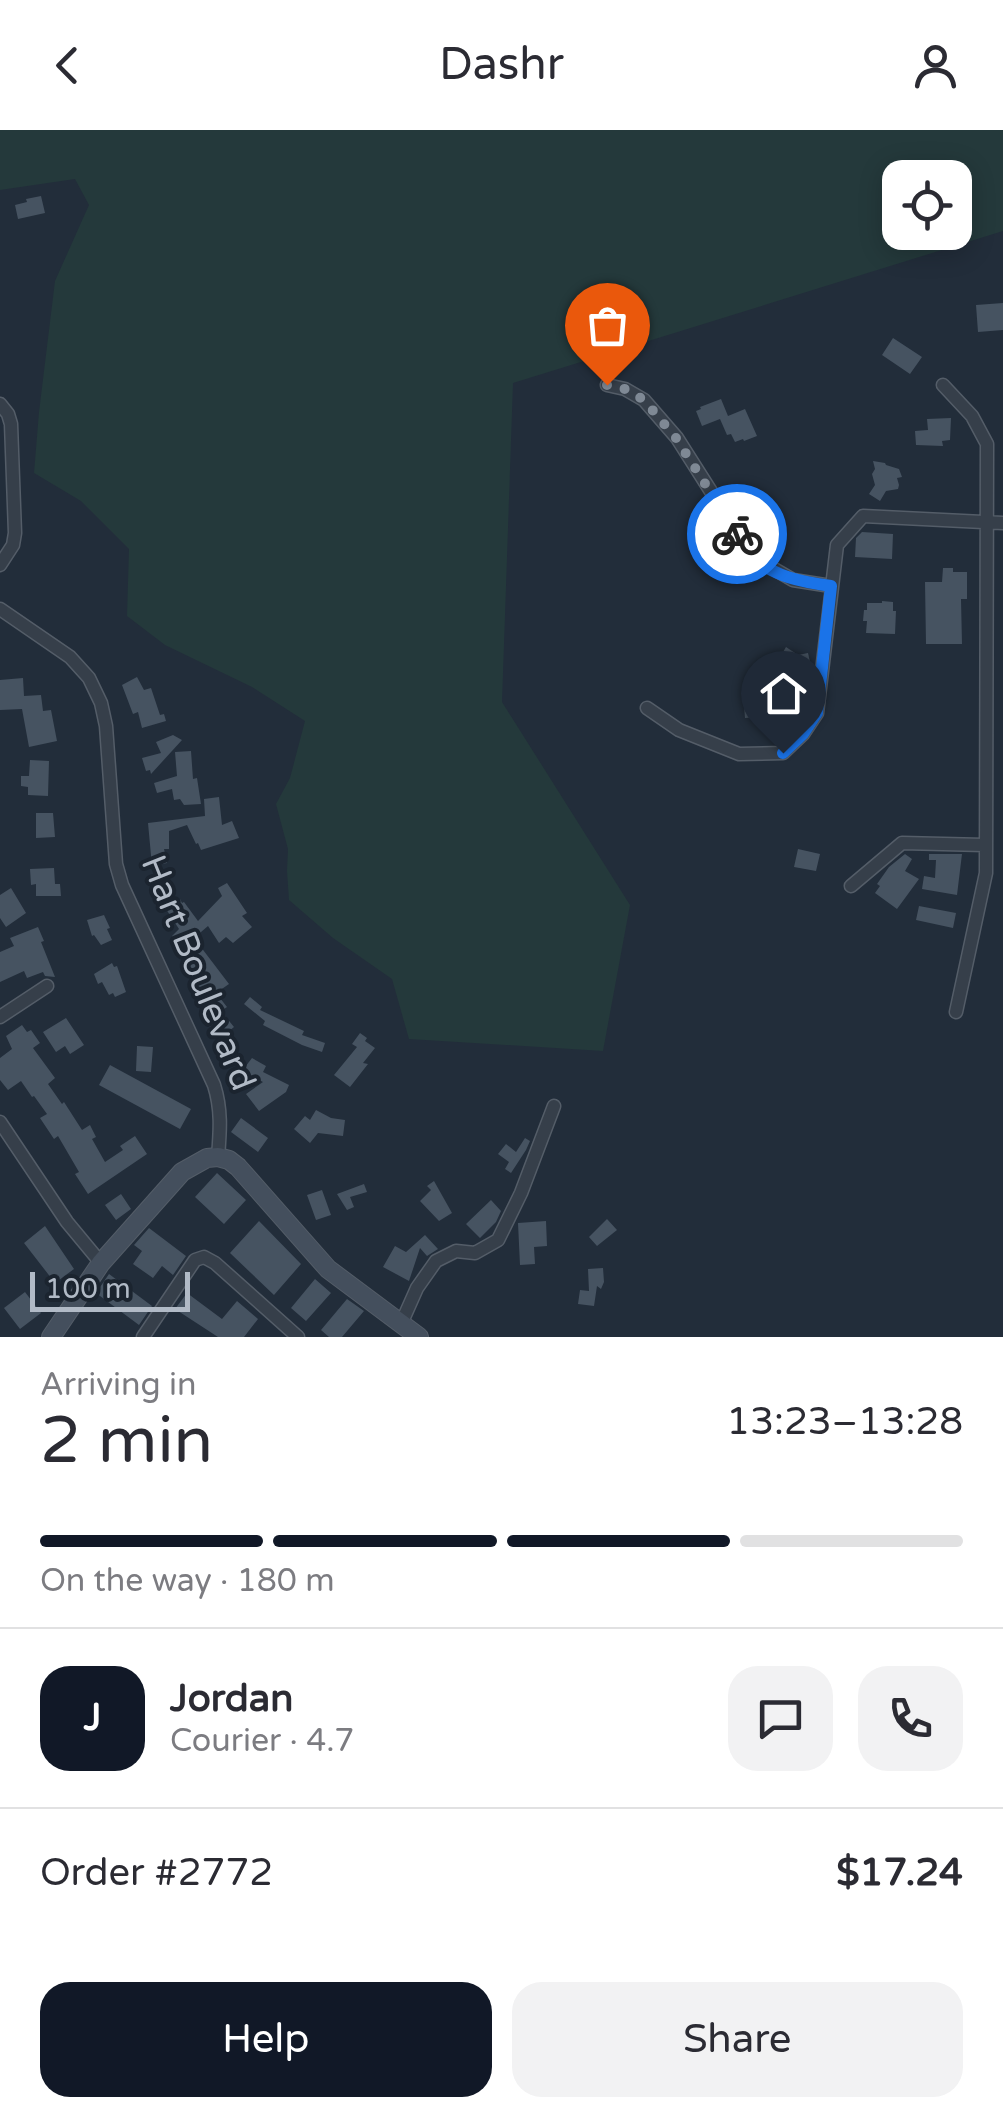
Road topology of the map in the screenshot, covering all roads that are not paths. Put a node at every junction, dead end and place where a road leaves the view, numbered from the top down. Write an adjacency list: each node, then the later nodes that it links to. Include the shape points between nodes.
1 (607, 385): 7 (street, via 644,400 752,556 793,580)
2 (943, 385): 4 (street, via 987,444)
3 (0, 404): 6 (street, via 11,424 15,534)
4 (987, 522): 5 (street); 7 (street, via 863,516 837,545); 9 (street)
5 (1003, 522)
6 (0, 565)
7 (831, 586): 11 (street, via 817,713 783,753 739,754 679,730)
8 (0, 610): 21 (street, Hart Boulevard, via 70,658 102,703 116,864 220,1102)
9 (986, 642): 10 (street); 12 (street)
10 (1003, 643)
11 (648, 708)
12 (985, 774): 13 (street); 14 (street)
13 (1003, 774)
14 (984, 845): 15 (street, via 902,842); 17 (street, via 986,873)
15 (851, 886)
16 (47, 986): 18 (street)
17 (956, 1012)
18 (0, 1017)
19 (554, 1106): 24 (street, via 498,1240 436,1261)
20 (0, 1122): 22 (street)
21 (218, 1157): 22 (street, via 182,1172); 24 (street, via 238,1167 328,1269)
22 (100, 1263): 25 (street)
23 (281, 1322): 26 (street, via 204,1258 195,1260); 27 (street); 28 (street)
24 (401, 1324): 29 (street)
25 (51, 1337)
26 (144, 1337)
27 (272, 1337)
28 (298, 1337)
29 (419, 1337)

